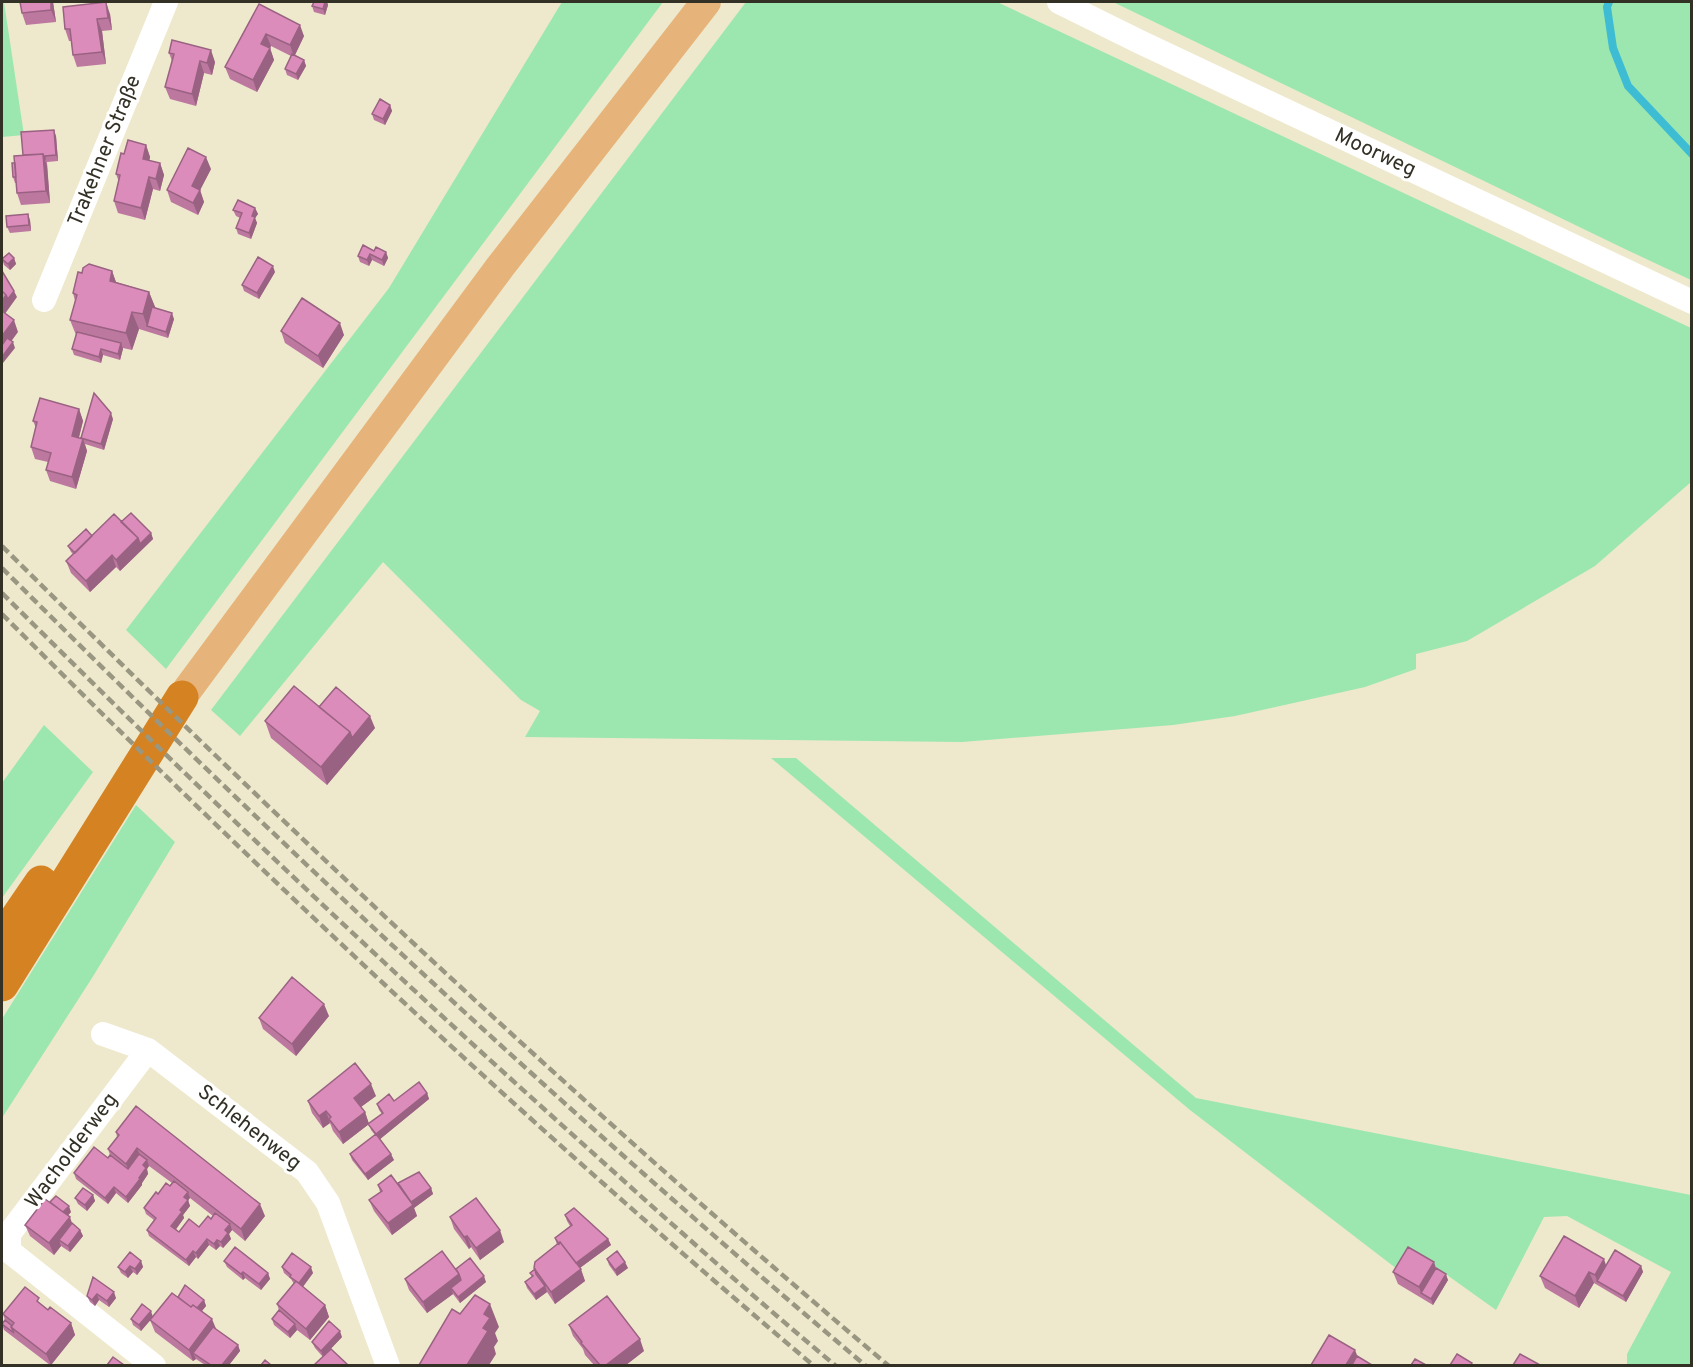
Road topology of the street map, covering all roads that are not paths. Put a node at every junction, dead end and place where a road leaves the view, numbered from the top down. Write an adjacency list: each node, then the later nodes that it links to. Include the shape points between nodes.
1 (166, 2): 4 (street, Trakehner Straße)
2 (706, 2): 6 (main road, via 500,267)
3 (1059, 2): 5 (street, Moorweg)
4 (44, 300)
5 (1692, 302)
6 (182, 697): 7 (highway, via 119,770); 8 (highway)
7 (2, 939)
8 (2, 985)
9 (103, 1034): 10 (street, Schlehenweg)
10 (148, 1050): 11 (street, Wacholderweg, via 9,1234 9,1251); 12 (street, Schlehenweg, via 307,1172 328,1203)
11 (154, 1365)
12 (388, 1365)

